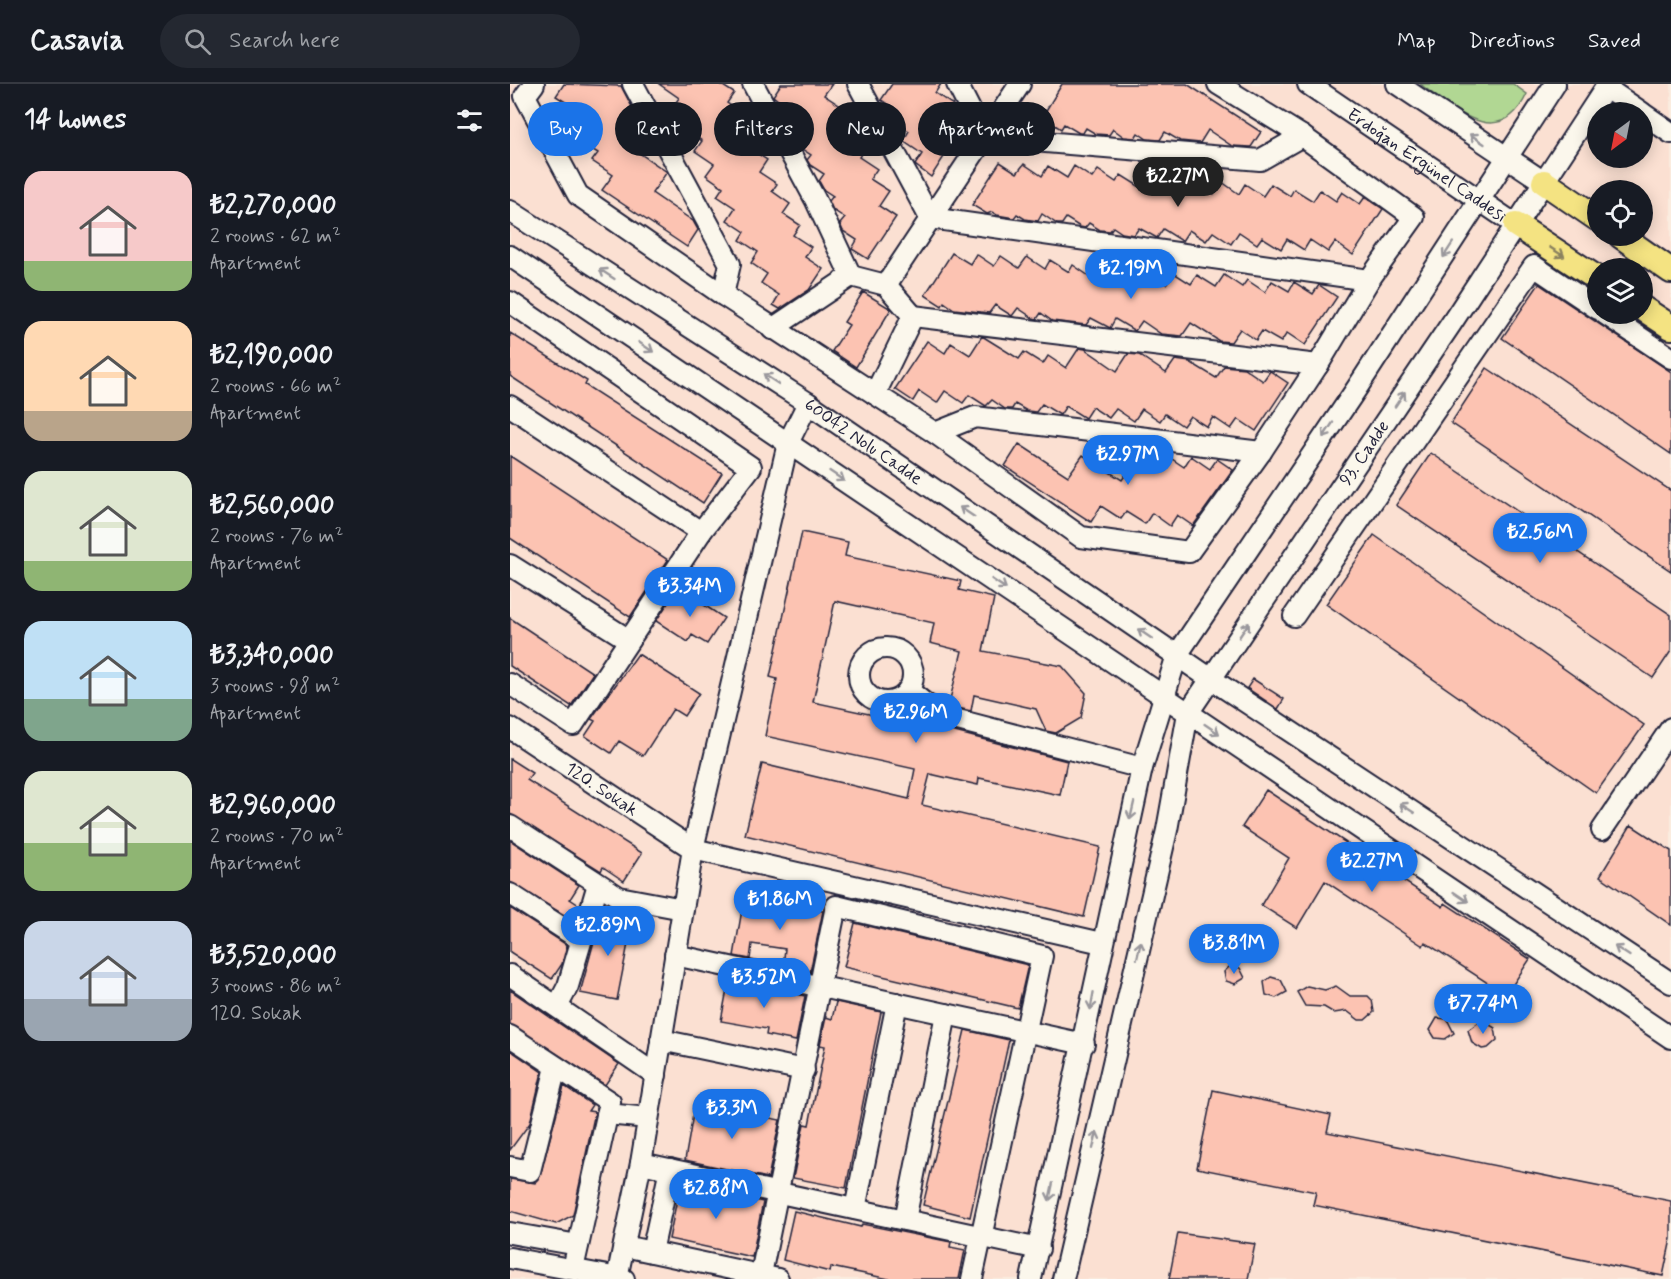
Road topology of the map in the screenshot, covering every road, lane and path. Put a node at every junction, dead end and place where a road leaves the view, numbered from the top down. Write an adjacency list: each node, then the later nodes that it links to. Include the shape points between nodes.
1 (534, 84): 34 (street, via 525,96 578,195)
2 (633, 84): 34 (street, via 730,264)
3 (753, 84): 31 (street)
4 (858, 84): 25 (street)
5 (957, 84): 12 (street)
6 (1020, 84): 13 (street)
7 (1218, 84): 17 (street)
8 (1308, 84): 22 (street, Erdoğan Ergünel Caddesi)
9 (1396, 84): 20 (street, one-way to 9)
10 (1555, 84): 20 (street)
11 (1607, 86): 14 (street); 21 (street, 93. Cadde)
12 (966, 102)
13 (1008, 102)
14 (1628, 102)
15 (1653, 121): 16 (street)
16 (1671, 133)
17 (1302, 136): 18 (street, via 1260,160); 32 (street, via 1413,217)
18 (1055, 143)
19 (971, 156): 25 (street)
20 (1506, 158): 21 (street); 22 (street)
21 (1544, 182): 24 (main road); 26 (street, 93. Cadde)
22 (1480, 201): 26 (street, Erdoğan Ergünel Caddesi); 54 (street, one-way to 54)
23 (510, 211): 45 (street, 60042 Nolu Cadde, one-way to 23)
24 (1587, 211)
25 (930, 218): 32 (street); 33 (street)
26 (1516, 225): 30 (main road, one-way to 30); 55 (street, 93. Cadde, one-way to 26)
27 (1635, 246): 29 (main road)
28 (510, 255): 48 (street, one-way to 48)
29 (1671, 271)
30 (1587, 272)
31 (851, 276): 33 (street); 41 (street)
32 (1369, 280): 43 (street)
33 (886, 285): 37 (street)
34 (723, 295): 41 (street)
35 (510, 302): 50 (street, via 751,467)
36 (1587, 302): 52 (street, via 1534,266)
37 (914, 316): 43 (street); 44 (street)
38 (1653, 316): 40 (main road)
39 (1620, 324): 42 (street)
40 (1671, 327)
41 (772, 329): 44 (street)
42 (1671, 358)
43 (1318, 365): 49 (street)
44 (875, 394): 47 (street)
45 (808, 403): 48 (street); 54 (street, 60042 Nolu Cadde, one-way to 45)
46 (510, 406): 50 (street)
47 (935, 433): 49 (street, via 975,417); 49 (street, via 1081,537 1189,552)
48 (788, 443): 58 (street, one-way to 58); 65 (street)
49 (1261, 452)
50 (701, 532): 53 (street)
51 (510, 565): 53 (street)
52 (1294, 616)
53 (629, 640): 56 (street, via 573,725)
54 (1177, 655): 55 (street, 60042 Nolu Cadde); 58 (street)
55 (1211, 679): 59 (street, 93. Cadde); 73 (street, 60042 Nolu Cadde, one-way to 55)
56 (510, 684)
57 (908, 690): 62 (street, via 954,719)
58 (1163, 693): 59 (street); 62 (street)
59 (1188, 713): 80 (street, one-way to 80); 106 (street, one-way to 59, via 1167,830)
60 (510, 728): 65 (street, 120. Sokak)
61 (1671, 728): 64 (street)
62 (1142, 768): 70 (street, one-way to 70)
63 (510, 826): 66 (street)
64 (1602, 830)
65 (693, 849): 68 (street); 70 (street)
66 (598, 884): 68 (street, via 619,897); 69 (street)
67 (510, 894): 69 (street)
68 (683, 909): 71 (street)
69 (582, 940): 76 (street)
70 (1102, 943): 82 (street, one-way to 82)
71 (675, 955): 74 (street); 81 (street)
72 (510, 975): 76 (street)
73 (1671, 983)
74 (820, 987): 75 (street); 78 (street, via 836,906 1042,956); 84 (street)
75 (897, 1003): 77 (street); 92 (street)
76 (557, 1008): 85 (street)
77 (946, 1014): 78 (street); 93 (street)
78 (1026, 1032): 82 (street); 95 (street)
79 (510, 1036): 83 (street)
80 (1671, 1038)
81 (661, 1040): 84 (street); 85 (street)
82 (1084, 1044): 98 (street, one-way to 98)
83 (556, 1067): 86 (street, via 610,1102); 89 (street, via 530,1171)
84 (804, 1070): 91 (street)
85 (656, 1075): 87 (street)
86 (607, 1114): 87 (street); 96 (street)
87 (648, 1118): 88 (street)
88 (641, 1163): 90 (street); 97 (street)
89 (510, 1167)
90 (670, 1169): 91 (street); 99 (street)
91 (779, 1193): 92 (street); 103 (street)
92 (855, 1209): 93 (street)
93 (905, 1220): 95 (street)
94 (510, 1233): 96 (street)
95 (983, 1237): 98 (street); 104 (street)
96 (578, 1245): 101 (street)
97 (624, 1246): 99 (street); 102 (street)
98 (1039, 1249): 105 (street)
99 (651, 1252): 103 (street)
100 (510, 1257): 101 (street)
101 (573, 1269): 102 (street)
102 (620, 1278)
103 (766, 1278)
104 (972, 1279)
105 (1030, 1279)
106 (1063, 1279)

